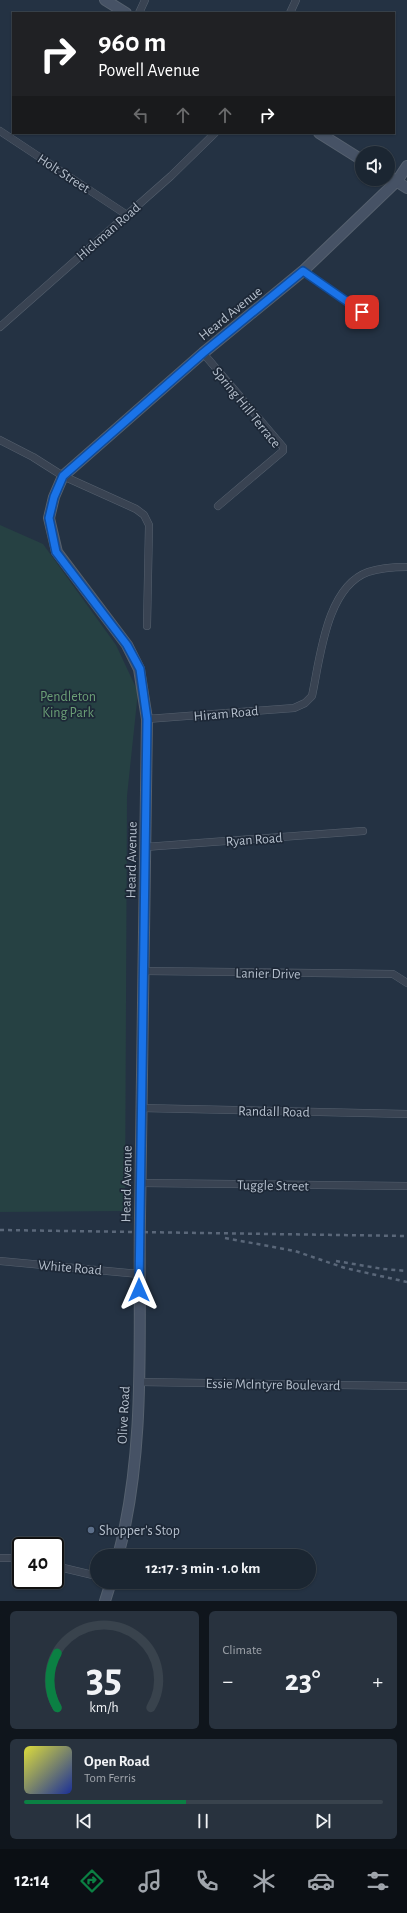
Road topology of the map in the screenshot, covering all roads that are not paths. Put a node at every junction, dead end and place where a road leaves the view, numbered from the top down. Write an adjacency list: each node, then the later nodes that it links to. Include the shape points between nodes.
1 (105, 0): 4 (street)
2 (145, 0): 5 (street)
3 (296, 0): 6 (street)
4 (124, 12)
5 (139, 12)
6 (290, 12)
7 (0, 131): 14 (street, Holt Street)
8 (214, 134): 14 (street, Hickman Road)
9 (321, 134): 10 (street)
10 (355, 156)
11 (407, 166): 12 (street, Heard Avenue)
12 (397, 182): 13 (street); 15 (street, Heard Avenue)
13 (407, 188)
14 (127, 215): 17 (street, Hickman Road)
15 (303, 271): 16 (street); 18 (street, Heard Avenue)
16 (362, 312)
17 (0, 327)
18 (203, 353): 20 (street, Heard Avenue); 21 (street, Spring Hill Terrace, via 283,447 282,451)
19 (0, 440): 20 (street)
20 (63, 476): 23 (street, via 144,515 149,524); 24 (street, Heard Avenue, via 49,518 56,552 130,651 140,669)
21 (218, 506)
22 (407, 567): 24 (street, Hiram Road, via 366,573 347,586 332,609 312,696 305,703 294,708)
23 (147, 626)
24 (147, 719): 26 (street, Heard Avenue)
25 (363, 831): 26 (street, Ryan Road)
26 (145, 847): 27 (street, Heard Avenue)
27 (144, 971): 28 (street, Lanier Drive, via 393,974); 29 (street, Heard Avenue)
28 (407, 983)
29 (141, 1108): 30 (street, Randall Road); 31 (street, Heard Avenue)
30 (407, 1114)
31 (140, 1184): 32 (street, Tuggle Street); 34 (street, Heard Avenue)
32 (407, 1186)
33 (0, 1261): 34 (street, White Road)
34 (139, 1274): 35 (street, Olive Road)
35 (139, 1382): 36 (street, Essie McIntyre Boulevard); 37 (street, Olive Road, via 132,1477)
36 (407, 1386)
37 (119, 1549)
38 (0, 1558): 39 (street)
39 (12, 1558)
40 (64, 1568): 41 (street)
41 (90, 1574)
42 (109, 1589): 43 (street)
43 (105, 1601)

